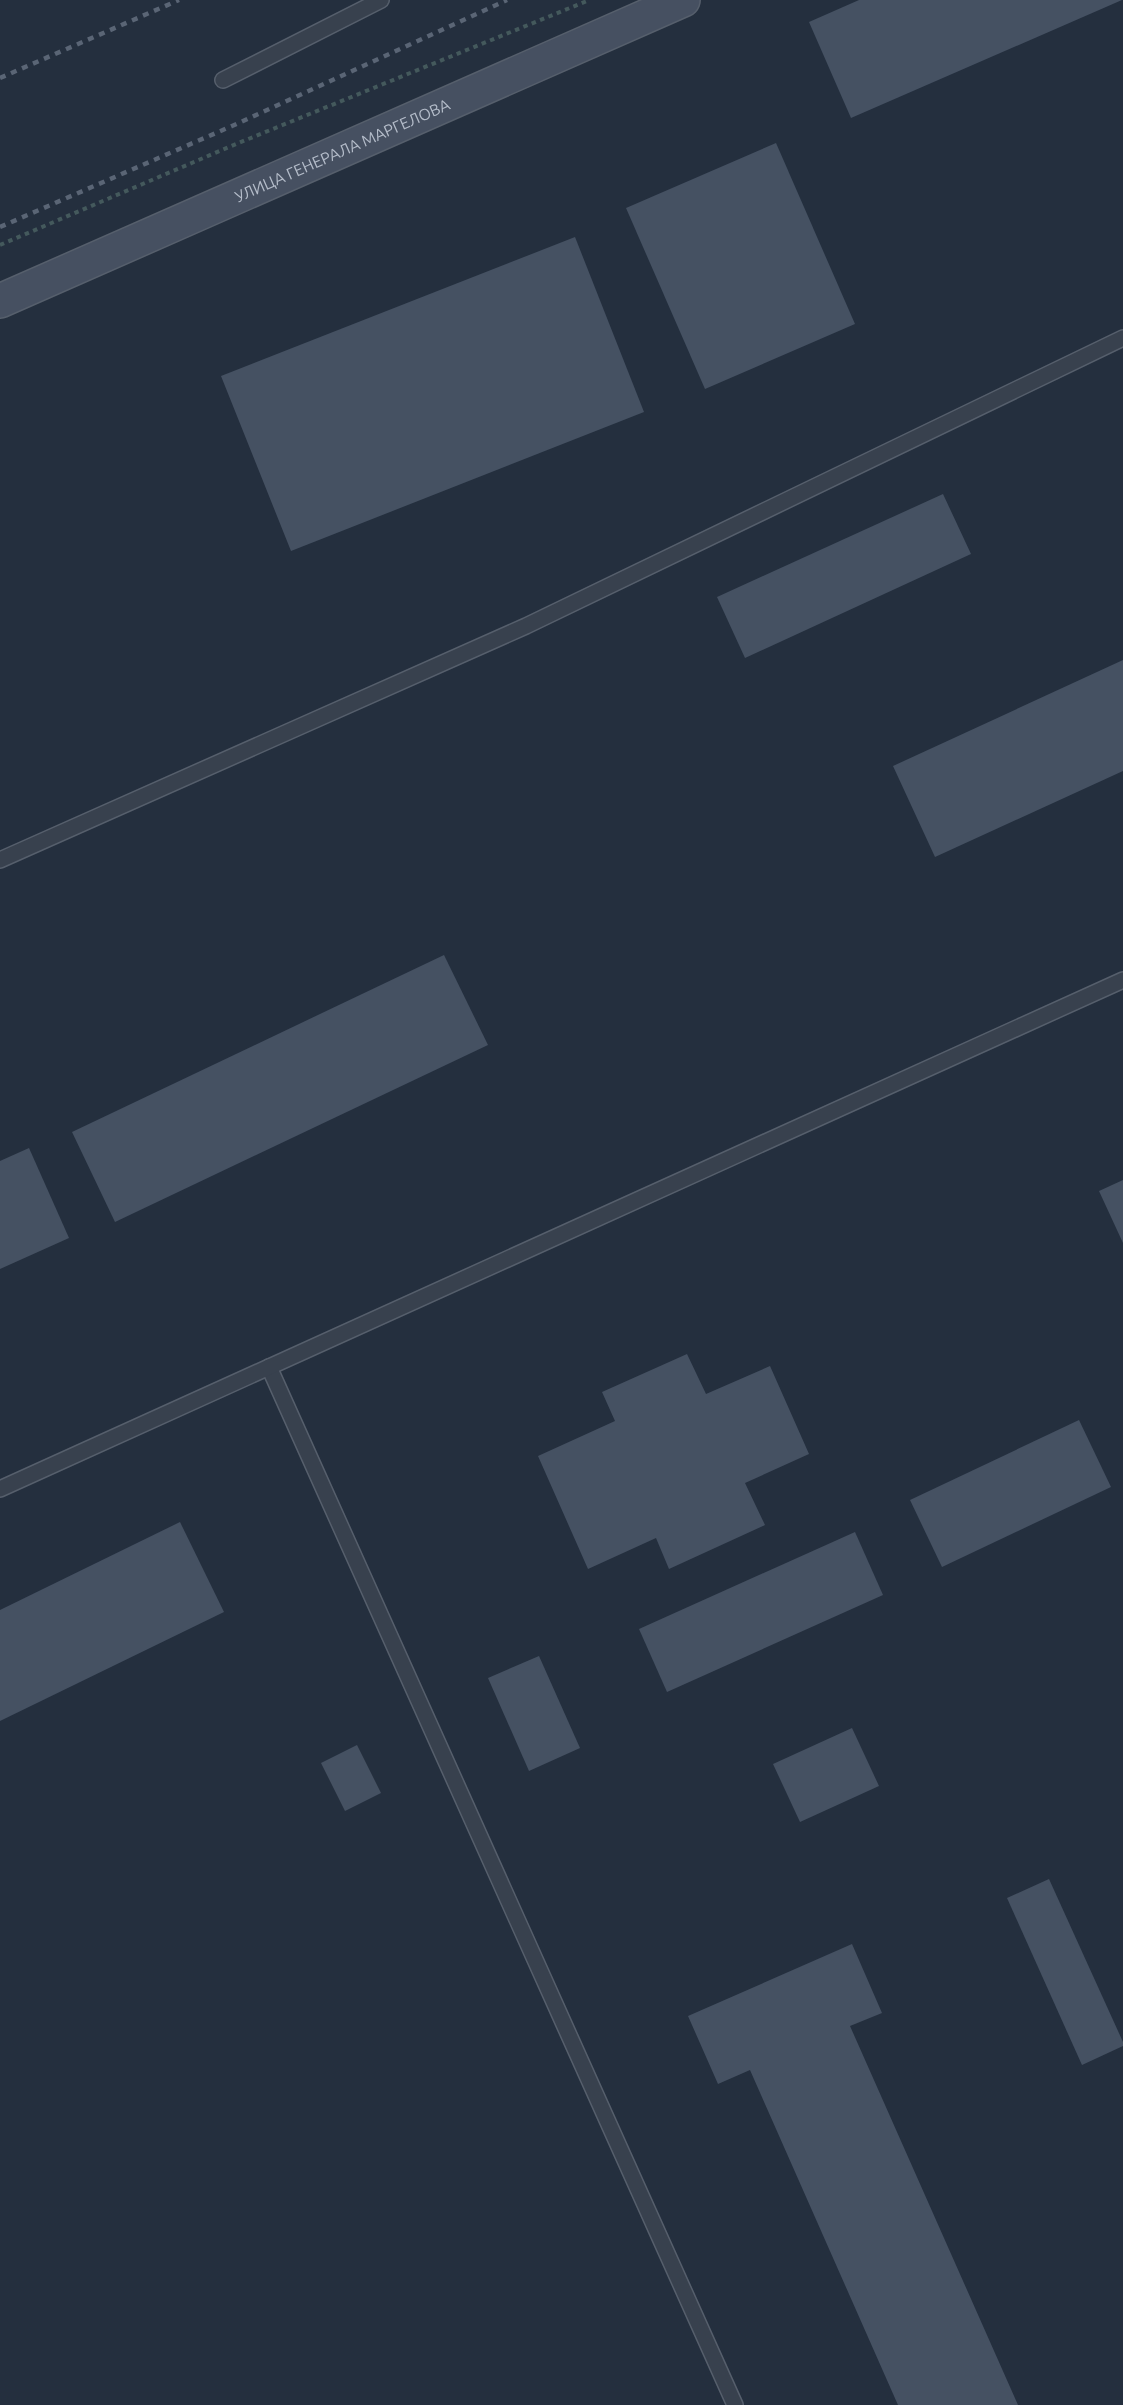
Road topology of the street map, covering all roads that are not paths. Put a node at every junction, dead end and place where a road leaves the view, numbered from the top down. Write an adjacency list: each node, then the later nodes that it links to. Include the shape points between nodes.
1 (381, 0): 3 (lane)
2 (682, 0): 4 (main road, УЛИЦА ГЕНЕРАЛА МАРГЕЛОВА)
3 (223, 80)
4 (0, 301)
5 (1123, 338): 6 (lane, via 526,626)
6 (0, 860)
7 (1123, 980): 8 (lane)
8 (269, 1367): 9 (lane); 10 (lane)
9 (0, 1489)
10 (735, 2405)

